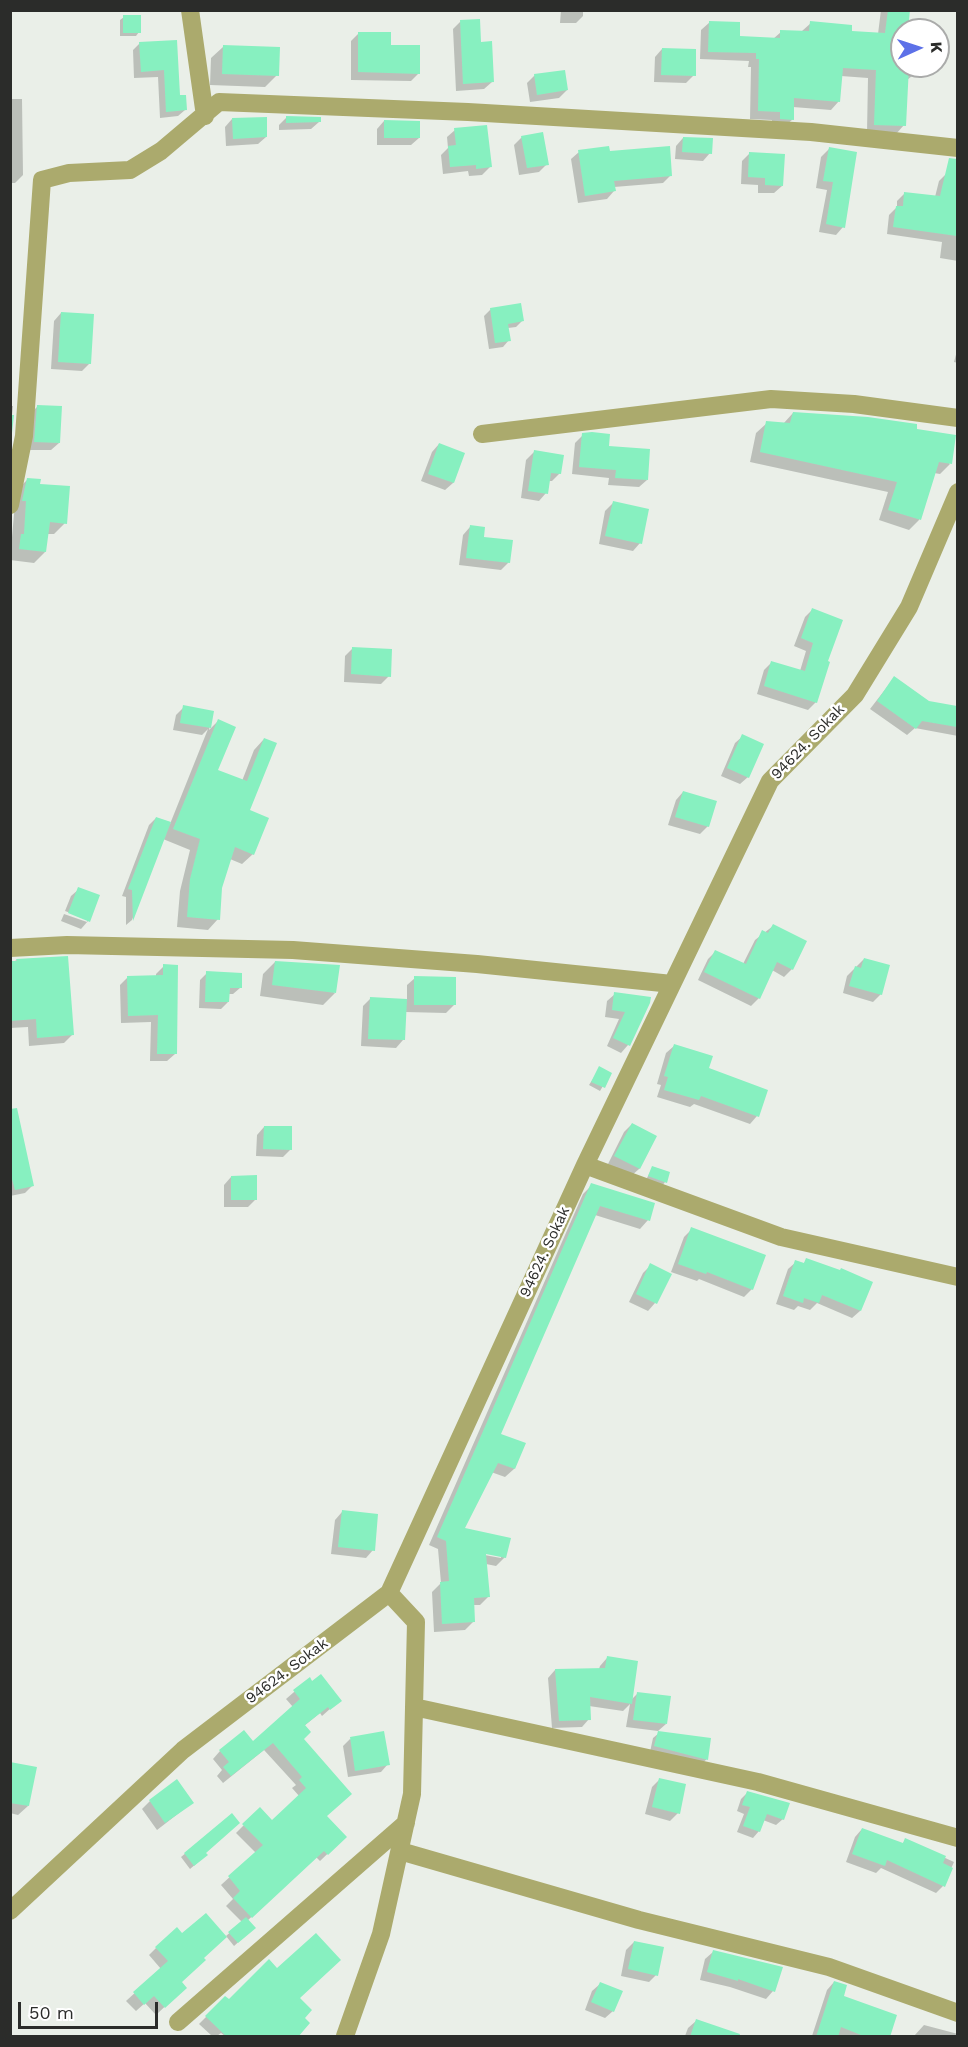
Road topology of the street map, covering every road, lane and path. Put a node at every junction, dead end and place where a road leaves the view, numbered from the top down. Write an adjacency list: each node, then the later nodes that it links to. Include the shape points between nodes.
1 (189, 10): 2 (street)
2 (205, 116): 3 (street, via 219,102 468,112 811,132); 7 (street, via 130,170 69,173 42,180 24,436)
3 (957, 147)
4 (957, 418): 5 (street, via 854,404 771,399)
5 (482, 434)
6 (957, 492): 9 (street, 94624. Sokak, via 909,607 855,695 770,781)
7 (10, 506)
8 (10, 948): 9 (street, via 67,945 293,950)
9 (672, 984): 10 (street, 94624. Sokak)
10 (585, 1165): 11 (street, via 781,1237); 12 (street, 94624. Sokak)
11 (957, 1277)
12 (389, 1593): 13 (street, via 416,1622); 17 (street, 94624. Sokak, via 183,1750)
13 (414, 1707): 14 (street, via 412,1794); 15 (street, via 758,1782)
14 (406, 1823): 16 (street); 19 (street)
15 (957, 1838)
16 (400, 1851): 18 (street, via 639,1920 829,1966); 20 (street, via 381,1934)
17 (10, 1911)
18 (957, 2013)
19 (178, 2022)
20 (345, 2037)

